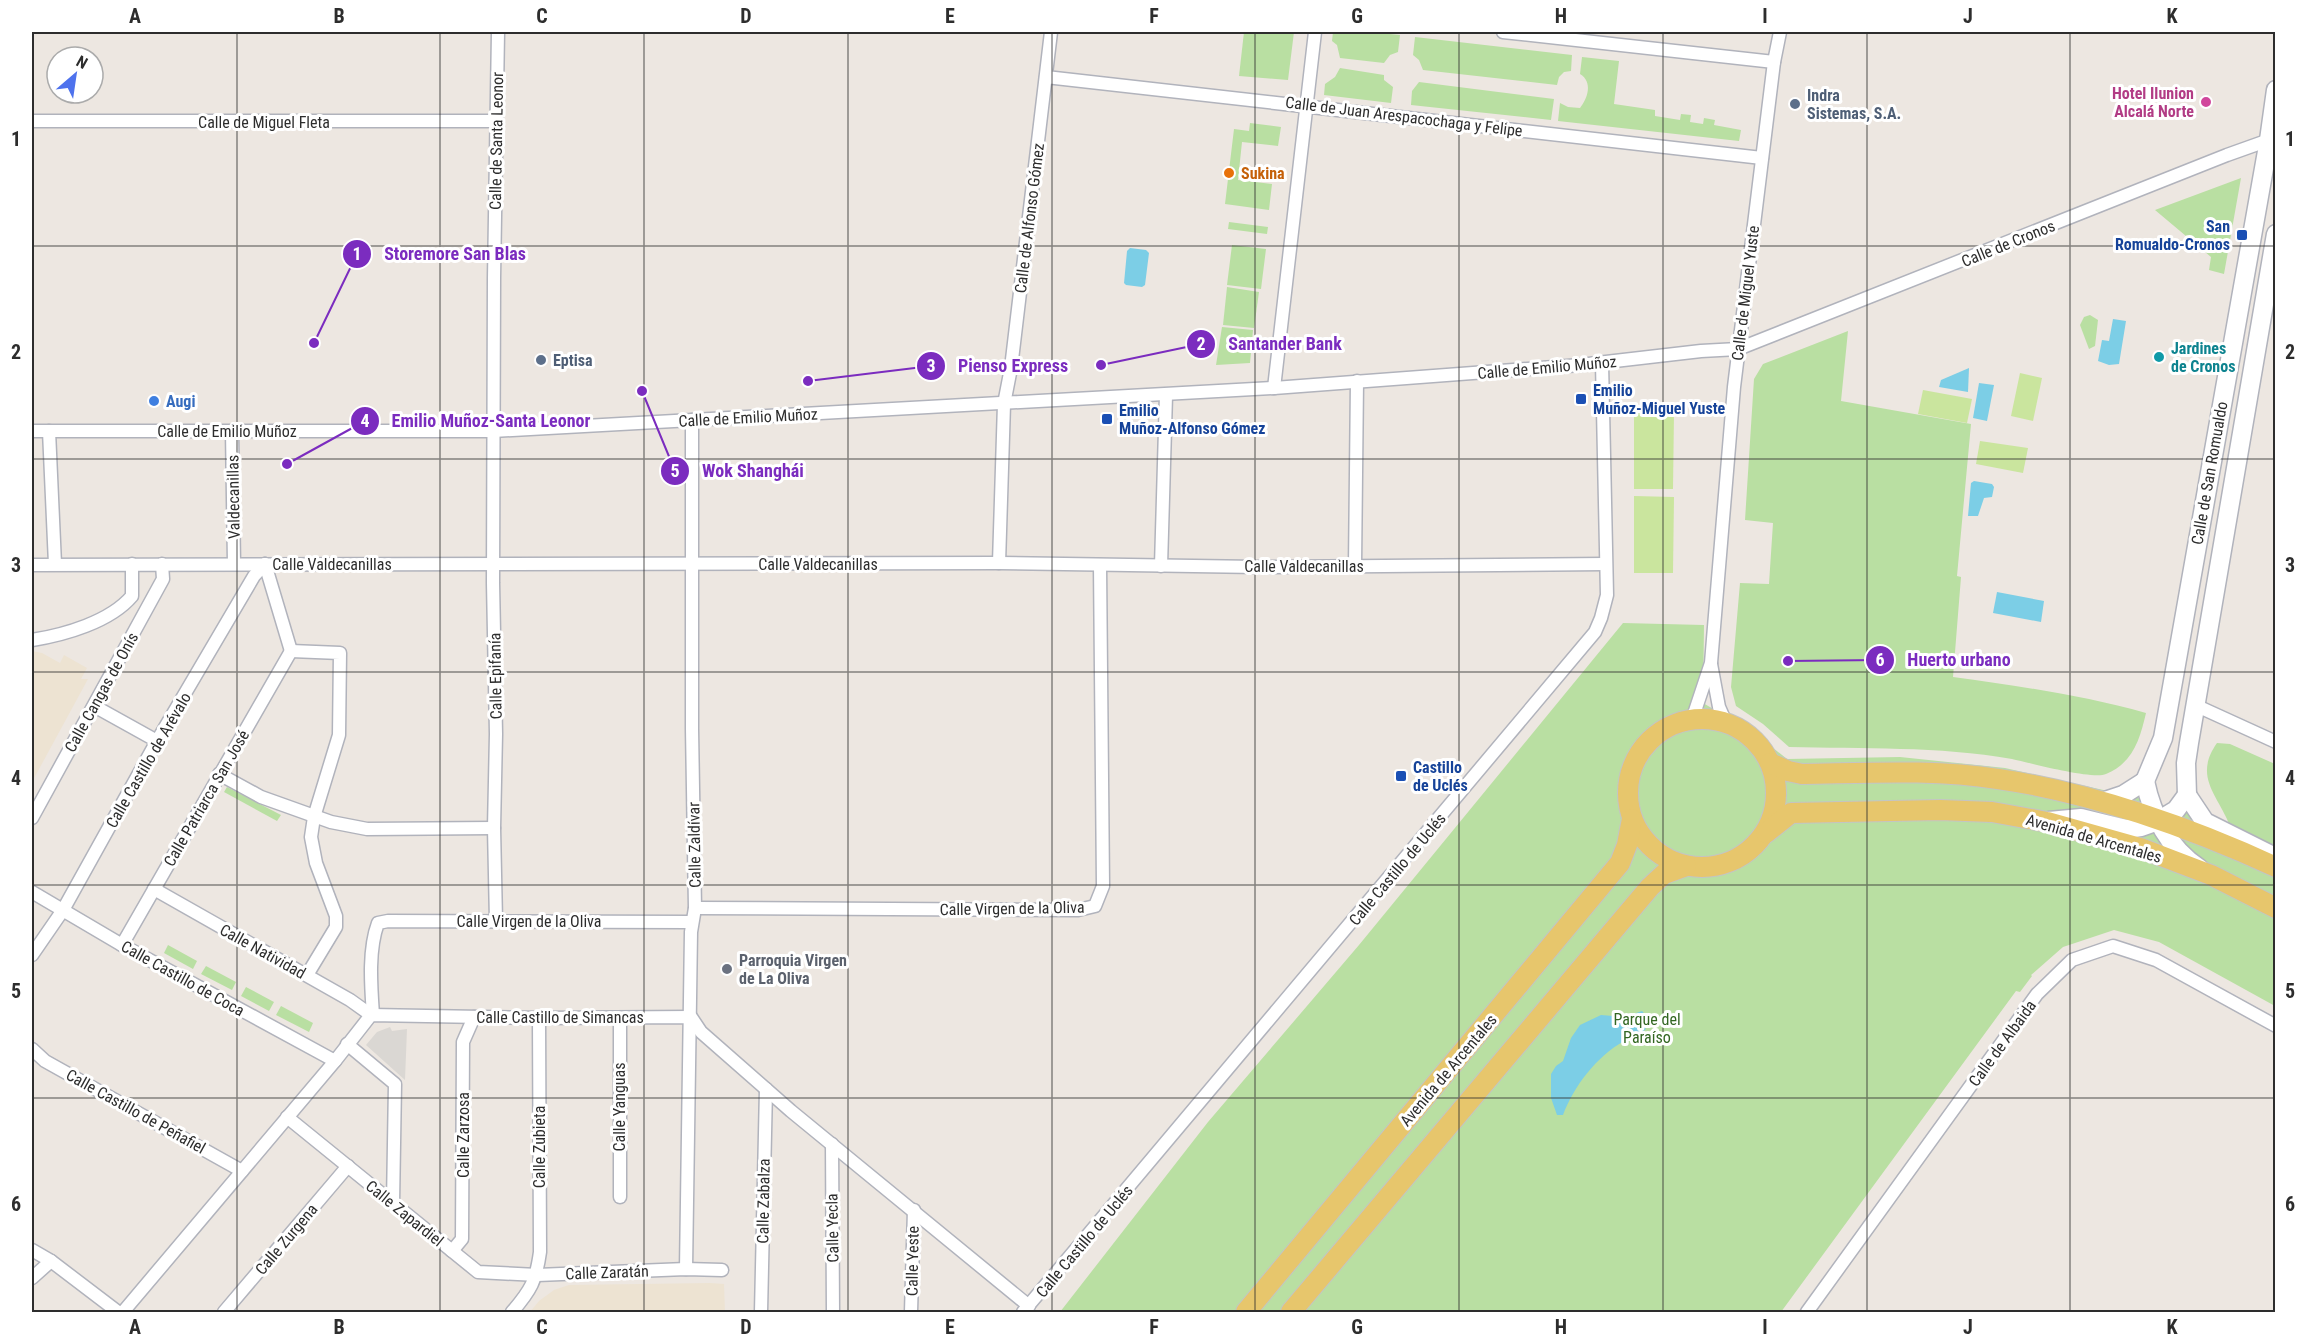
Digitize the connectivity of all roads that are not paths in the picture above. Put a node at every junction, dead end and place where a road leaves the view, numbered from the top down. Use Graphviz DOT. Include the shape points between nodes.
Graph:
graph roads {
  1 [pos="498,32"];
  2 [pos="1050,32"];
  3 [pos="1315,32"];
  4 [pos="1503,32"];
  5 [pos="1780,32"];
  6 [pos="1774,62"];
  7 [pos="1046,77"];
  8 [pos="2276,90"];
  9 [pos="1307,105"];
  10 [pos="32,121"];
  11 [pos="497,121"];
  12 [pos="2273,140"];
  13 [pos="1762,158"];
  14 [pos="2276,234"];
  15 [pos="1738,349"];
  16 [pos="1602,363"];
  17 [pos="1357,381"];
  18 [pos="1274,388"];
  19 [pos="1166,395"];
  20 [pos="1004,404"];
  21 [pos="692,420"];
  22 [pos="493,430"];
  23 [pos="32,431"];
  24 [pos="49,431"];
  25 [pos="232,431"];
  26 [pos="999,563"];
  27 [pos="55,564"];
  28 [pos="132,564"];
  29 [pos="162,564"];
  30 [pos="234,564"];
  31 [pos="265,564"];
  32 [pos="494,564"];
  33 [pos="694,564"];
  34 [pos="1605,564"];
  35 [pos="32,565"];
  36 [pos="1100,565"];
  37 [pos="1161,566"];
  38 [pos="1355,566"];
  39 [pos="32,640"];
  40 [pos="291,651"];
  41 [pos="1711,663"];
  42 [pos="94,706"];
  43 [pos="2197,706"];
  44 [pos="1692,720"];
  45 [pos="1726,723"];
  46 [pos="157,741"];
  47 [pos="2276,742"];
  48 [pos="1770,763"];
  49 [pos="219,774"];
  50 [pos="2145,781"];
  51 [pos="2187,795"];
  52 [pos="2102,802"];
  53 [pos="314,817"];
  54 [pos="32,818"];
  55 [pos="1632,819"];
  56 [pos="2158,821"];
  57 [pos="2047,822"];
  58 [pos="494,828"];
  59 [pos="1766,832"];
  60 [pos="2276,857"];
  61 [pos="1686,866"];
  62 [pos="2276,867"];
  63 [pos="2211,875"];
  64 [pos="154,889"];
  65 [pos="32,892"];
  66 [pos="695,908"];
  67 [pos="2276,908"];
  68 [pos="63,910"];
  69 [pos="496,921"];
  70 [pos="692,922"];
  71 [pos="122,945"];
  72 [pos="32,955"];
  73 [pos="307,975"];
  74 [pos="372,1015"];
  75 [pos="474,1017"];
  76 [pos="690,1017"];
  77 [pos="539,1018"];
  78 [pos="620,1018"];
  79 [pos="2276,1026"];
  80 [pos="347,1044"];
  81 [pos="32,1049"];
  82 [pos="335,1061"];
  83 [pos="765,1089"];
  84 [pos="287,1117"];
  85 [pos="832,1144"];
  86 [pos="348,1166"];
  87 [pos="242,1171"];
  88 [pos="620,1197"];
  89 [pos="393,1203"];
  90 [pos="914,1210"];
  91 [pos="32,1250"];
  92 [pos="452,1251"];
  93 [pos="51,1261"];
  94 [pos="686,1269"];
  95 [pos="722,1270"];
  96 [pos="537,1275"];
  97 [pos="32,1278"];
  98 [pos="1026,1309"];
  99 [pos="120,1312"];
  100 [pos="224,1312"];
  101 [pos="512,1312"];
  102 [pos="761,1312"];
  103 [pos="833,1312"];
  104 [pos="911,1312"];
  105 [pos="1246,1312"];
  106 [pos="1291,1312"];
  107 [pos="1807,1312"];
  1 -- 11 [label="street, Calle de Santa Leonor"];
  2 -- 7 [label="street, Calle de Alfonso Gómez"];
  3 -- 9 [label="street"];
  4 -- 6 [label="street"];
  5 -- 6 [label="street, Calle de Miguel Yuste"];
  6 -- 13 [label="street, Calle de Miguel Yuste"];
  7 -- 9 [label="street, Calle de Juan Arespacochaga y Felipe"];
  7 -- 20 [label="street, Calle de Alfonso Gómez"];
  8 -- 12 [label="main road, Calle de San Romualdo"];
  9 -- 13 [label="street, Calle de Juan Arespacochaga y Felipe"];
  9 -- 18 [label="street"];
  10 -- 11 [label="street, Calle de Miguel Fleta"];
  11 -- 22 [label="street, Calle de Santa Leonor"];
  12 -- 15 [label="street, Calle de Cronos"];
  12 -- 50 [label="main road, Calle de San Romualdo" via="2163,738"];
  13 -- 15 [label="street, Calle de Miguel Yuste"];
  14 -- 43 [label="main road, Calle de San Romualdo"];
  15 -- 16 [label="street, Calle de Emilio Muñoz"];
  15 -- 41 [label="street, Calle de Miguel Yuste"];
  16 -- 17 [label="street, Calle de Emilio Muñoz"];
  16 -- 34 [label="street, Calle Castillo de Uclés"];
  17 -- 18 [label="street, Calle de Emilio Muñoz"];
  17 -- 38 [label="street"];
  18 -- 19 [label="street, Calle de Emilio Muñoz"];
  19 -- 20 [label="street, Calle de Emilio Muñoz"];
  19 -- 37 [label="street"];
  20 -- 21 [label="street, Calle de Emilio Muñoz"];
  20 -- 26 [label="street, Calle de Alfonso Gómez"];
  21 -- 22 [label="street, Calle de Emilio Muñoz"];
  21 -- 33 [label="street, Calle Zaldívar"];
  22 -- 25 [label="street, Calle de Emilio Muñoz"];
  22 -- 32 [label="street, Calle Epifanía"];
  23 -- 24 [label="street, Calle de Emilio Muñoz"];
  24 -- 25 [label="street, Calle de Emilio Muñoz"];
  24 -- 27 [label="street"];
  25 -- 30 [label="street, Valdecanillas"];
  26 -- 33 [label="street, Calle Valdecanillas"];
  26 -- 36 [label="street, Calle Valdecanillas"];
  27 -- 28 [label="street, Calle Valdecanillas"];
  27 -- 35 [label="street, Calle Valdecanillas"];
  28 -- 29 [label="street, Calle Valdecanillas"];
  28 -- 39 [label="street" via="132,596 124,606 92,622"];
  29 -- 30 [label="street, Calle Valdecanillas"];
  29 -- 42 [label="street, Calle Cangas de Onís" via="163,579"];
  30 -- 31 [label="street, Calle Valdecanillas"];
  31 -- 32 [label="street, Calle Valdecanillas"];
  31 -- 40 [label="street"];
  31 -- 46 [label="street, Calle Castillo de Arévalo" via="254,576"];
  32 -- 33 [label="street, Calle Valdecanillas"];
  32 -- 58 [label="street, Calle Epifanía"];
  33 -- 66 [label="street, Calle Zaldívar"];
  34 -- 38 [label="street, Calle Valdecanillas"];
  34 -- 98 [label="street, Calle Castillo de Uclés" via="1607,595 1595,632"];
  36 -- 37 [label="street, Calle Valdecanillas"];
  36 -- 66 [label="street, Calle Virgen de la Oliva" via="1103,886 1095,906 1078,910"];
  37 -- 38 [label="street, Calle Valdecanillas"];
  40 -- 49 [label="street, Calle Patriarca San José"];
  40 -- 53 [label="street" via="340,653 339,735"];
  41 -- 44 [label="street, Calle de Miguel Yuste"];
  41 -- 45 [label="street, Calle de Miguel Yuste"];
  42 -- 46 [label="street"];
  42 -- 54 [label="street, Calle Cangas de Onís"];
  43 -- 47 [label="street"];
  43 -- 51 [label="main road, Calle de San Romualdo" via="2186,763"];
  44 -- 45 [label="main road"];
  44 -- 55 [label="main road" via="1661,731 1638,755 1628,786"];
  45 -- 48 [label="main road" via="1752,738"];
  46 -- 68 [label="street, Calle Castillo de Arévalo"];
  48 -- 52 [label="main road, Avenida de Arcentales" via="1802,774 1888,771 1998,778"];
  48 -- 59 [label="main road" via="1777,791"];
  49 -- 53 [label="street" via="261,797"];
  49 -- 64 [label="street, Calle Patriarca San José"];
  50 -- 52 [label="main road"];
  50 -- 56 [label="main road"];
  51 -- 56 [label="main road" via="2176,810"];
  51 -- 60 [label="main road" via="2205,822"];
  52 -- 56 [label="main road, Avenida de Arcentales"];
  53 -- 58 [label="street" via="367,829"];
  53 -- 73 [label="street" via="311,837 316,863 336,916 336,927"];
  55 -- 61 [label="main road" via="1653,849"];
  55 -- 105 [label="main road, Avenida de Arcentales" via="1620,863"];
  56 -- 57 [label="main road" via="2126,829 2081,818"];
  56 -- 62 [label="main road, Avenida de Arcentales" via="2226,844"];
  56 -- 63 [label="main road" via="2188,861"];
  57 -- 59 [label="main road, Avenida de Arcentales" via="1992,812 1940,810 1791,813"];
  57 -- 63 [label="main road, Avenida de Arcentales" via="2143,849"];
  58 -- 69 [label="street, Calle Epifanía"];
  59 -- 61 [label="main road" via="1744,855 1725,864"];
  61 -- 106 [label="main road" via="1664,874 1650,887"];
  63 -- 67 [label="main road, Avenida de Arcentales"];
  64 -- 71 [label="street, Calle Patriarca San José"];
  64 -- 73 [label="street, Calle Natividad"];
  65 -- 68 [label="street, Calle Castillo de Coca"];
  66 -- 70 [label="street, Calle Zaldívar"];
  68 -- 71 [label="street, Calle Castillo de Coca"];
  68 -- 72 [label="street, Calle Castillo de Arévalo"];
  69 -- 70 [label="street, Calle Virgen de la Oliva"];
  69 -- 74 [label="street, Calle Virgen de la Oliva" via="378,923 374,935"];
  70 -- 76 [label="street, Calle Zaldívar"];
  71 -- 82 [label="street, Calle Castillo de Coca"];
  73 -- 74 [label="street, Calle Natividad"];
  74 -- 75 [label="street, Calle Castillo de Simancas"];
  74 -- 80 [label="street"];
  75 -- 77 [label="street, Calle Castillo de Simancas"];
  75 -- 92 [label="street, Calle Zarzosa" via="463,1042 462,1239"];
  76 -- 78 [label="street, Calle Castillo de Simancas"];
  76 -- 83 [label="street" via="701,1032"];
  76 -- 94 [label="street, Calle Zaldívar"];
  77 -- 78 [label="street, Calle Castillo de Simancas"];
  77 -- 96 [label="street, Calle Zubieta"];
  78 -- 88 [label="street, Calle Yanguas"];
  79 -- 107 [label="street, Calle de Albaida" via="2156,960 2114,946 2072,960 2037,994"];
  80 -- 82 [label="street"];
  80 -- 89 [label="street" via="395,1084"];
  81 -- 87 [label="street, Calle Castillo de Peñafiel"];
  82 -- 84 [label="street"];
  83 -- 85 [label="street"];
  83 -- 102 [label="street, Calle Zabalza"];
  84 -- 86 [label="street, Calle Zapardiel"];
  84 -- 87 [label="street"];
  85 -- 90 [label="street"];
  85 -- 103 [label="street, Calle Yecla"];
  86 -- 89 [label="street, Calle Zapardiel"];
  86 -- 100 [label="street, Calle Zurgena"];
  87 -- 99 [label="street"];
  89 -- 92 [label="street, Calle Zapardiel"];
  90 -- 98 [label="street"];
  90 -- 104 [label="street, Calle Yeste"];
  91 -- 93 [label="street"];
  92 -- 96 [label="street, Calle Zapardiel" via="478,1272"];
  93 -- 97 [label="street"];
  93 -- 99 [label="street"];
  94 -- 95 [label="street, Calle Zaratán"];
  94 -- 96 [label="street, Calle Zaratán"];
  96 -- 101 [label="street"];
}
